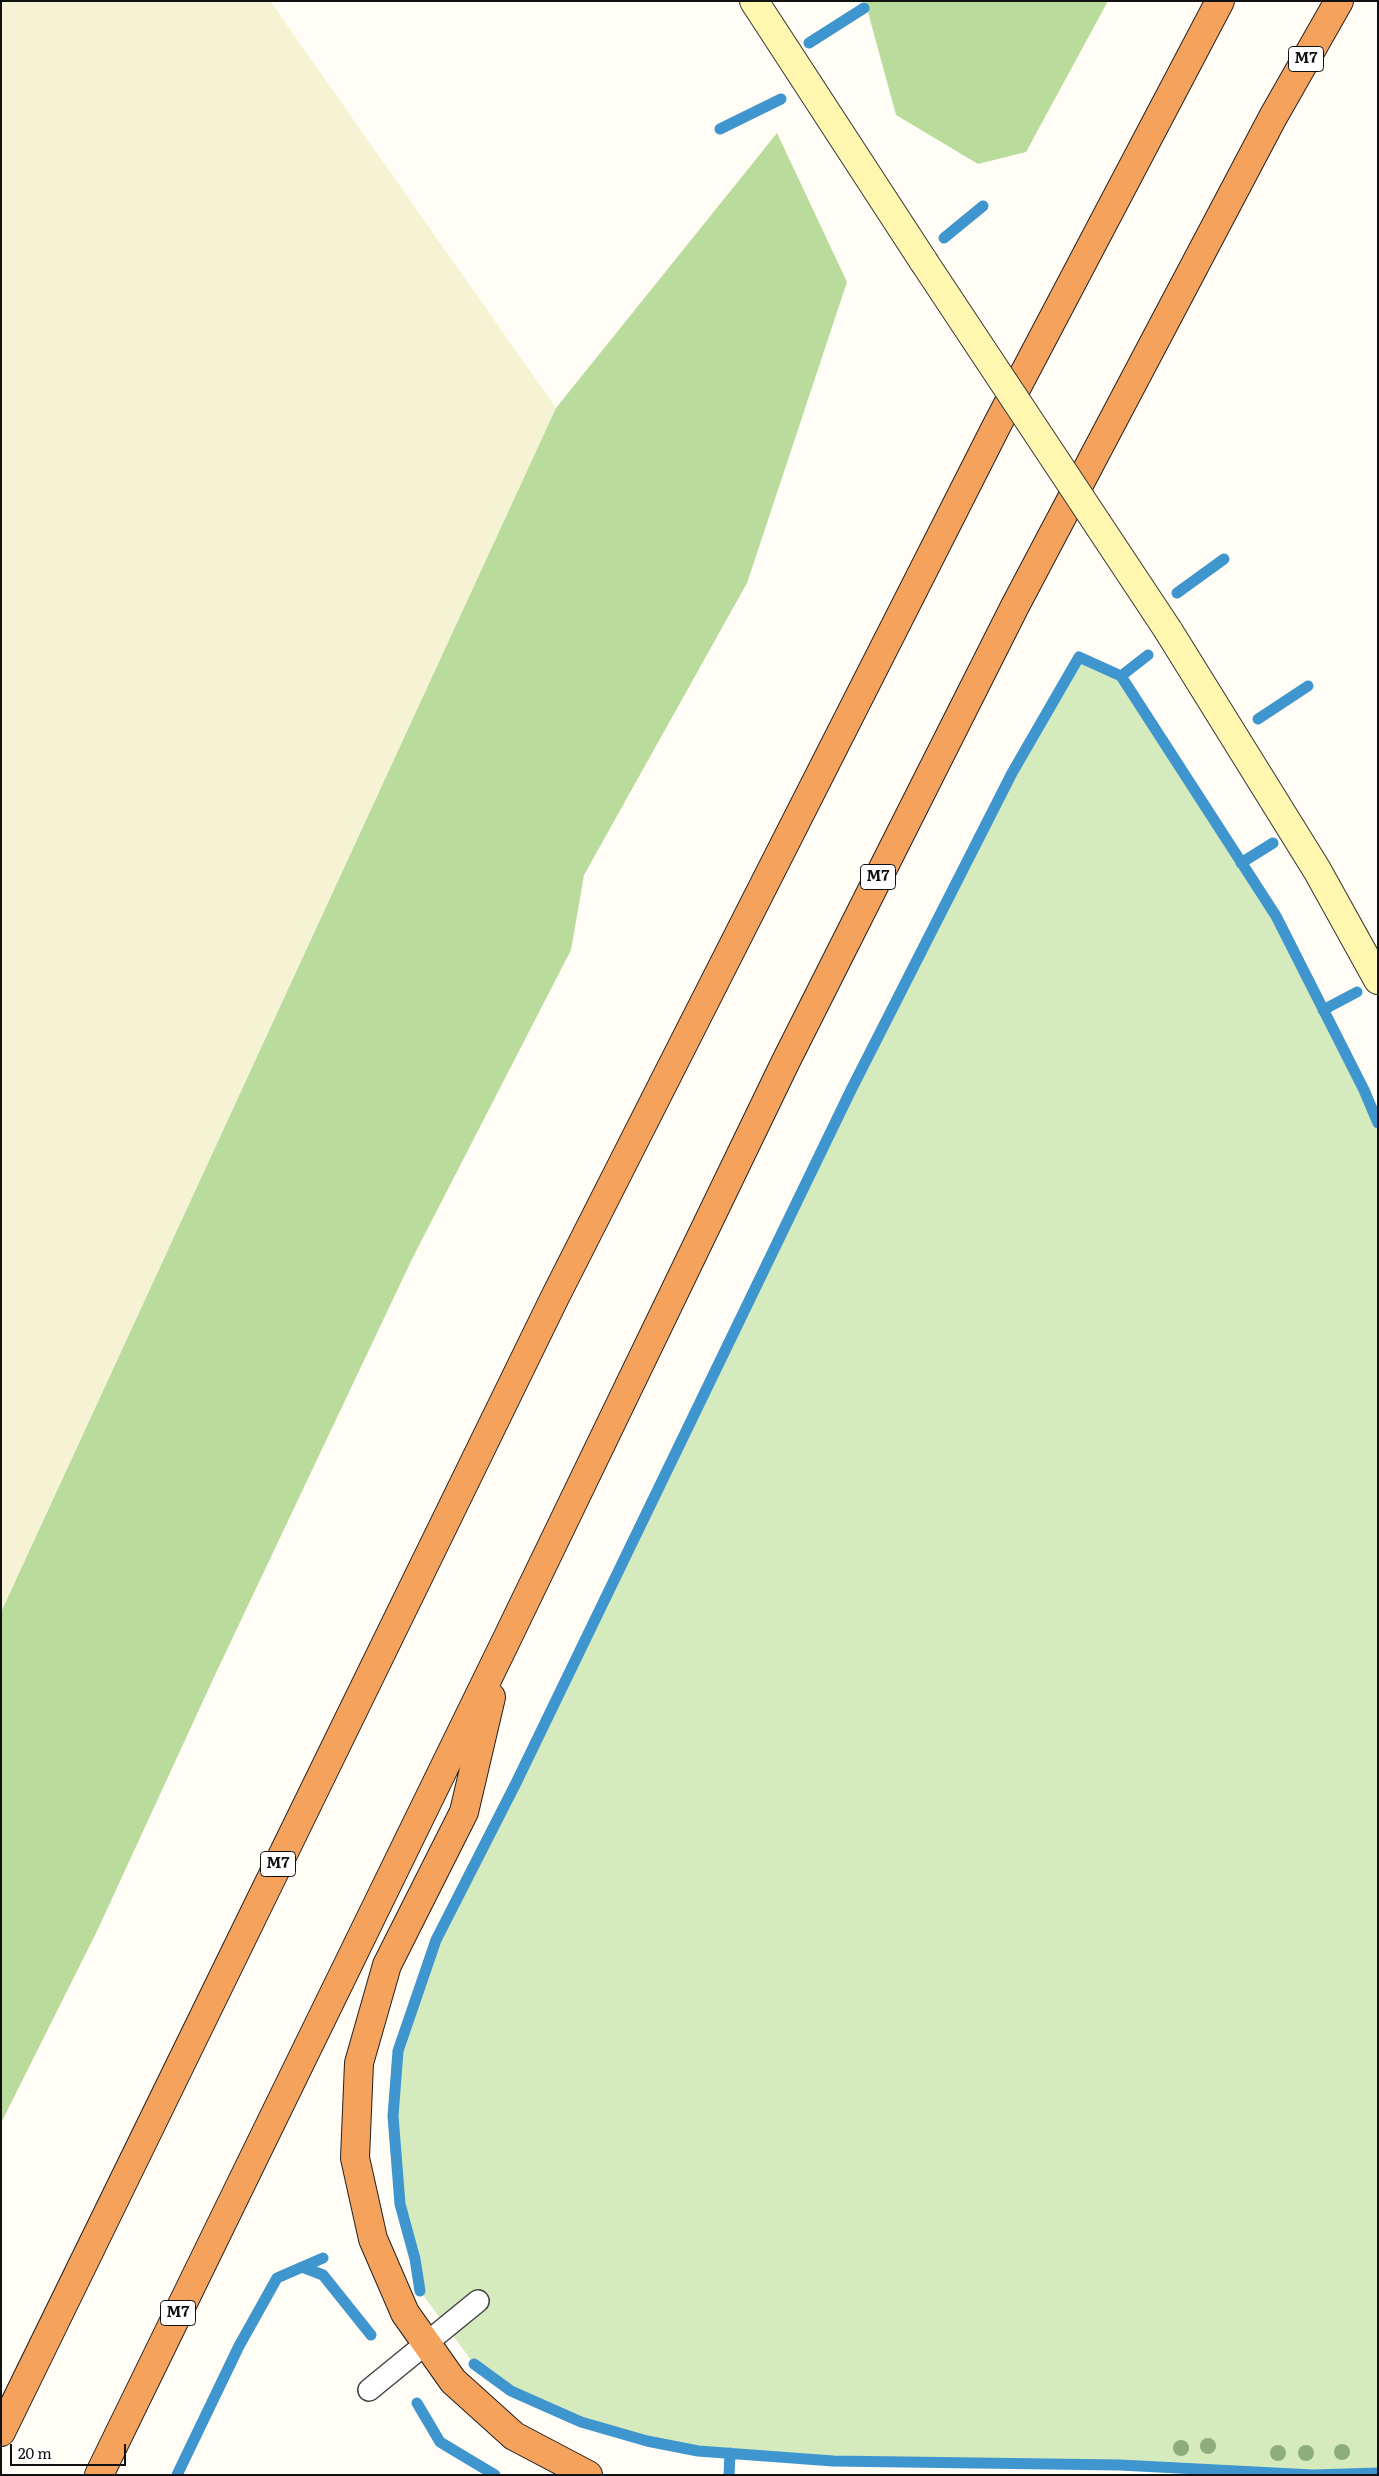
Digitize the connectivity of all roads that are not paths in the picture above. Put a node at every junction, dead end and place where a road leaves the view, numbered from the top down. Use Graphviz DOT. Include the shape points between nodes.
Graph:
graph roads {
  1 [pos="754,1"];
  2 [pos="1220,1"];
  3 [pos="1339,1"];
  4 [pos="1378,980"];
  5 [pos="503,1647"];
  6 [pos="478,2301"];
  7 [pos="426,2343"];
  8 [pos="369,2390"];
  9 [pos="1,2432"];
  10 [pos="99,2475"];
  11 [pos="588,2475"];
  1 -- 4 [label="main road, bridge" via="1168,630 1317,870"];
  2 -- 9 [label="highway, M7" via="997,425 555,1297"];
  3 -- 5 [label="highway, M7" via="1273,117 1015,606 786,1061"];
  5 -- 7 [label="highway" via="464,1812 387,1965 359,2063 355,2158 373,2239 405,2313"];
  5 -- 10 [label="highway, M7"];
  6 -- 7 [label="lane"];
  7 -- 8 [label="lane"];
  7 -- 11 [label="highway" via="453,2381 514,2436"];
}
